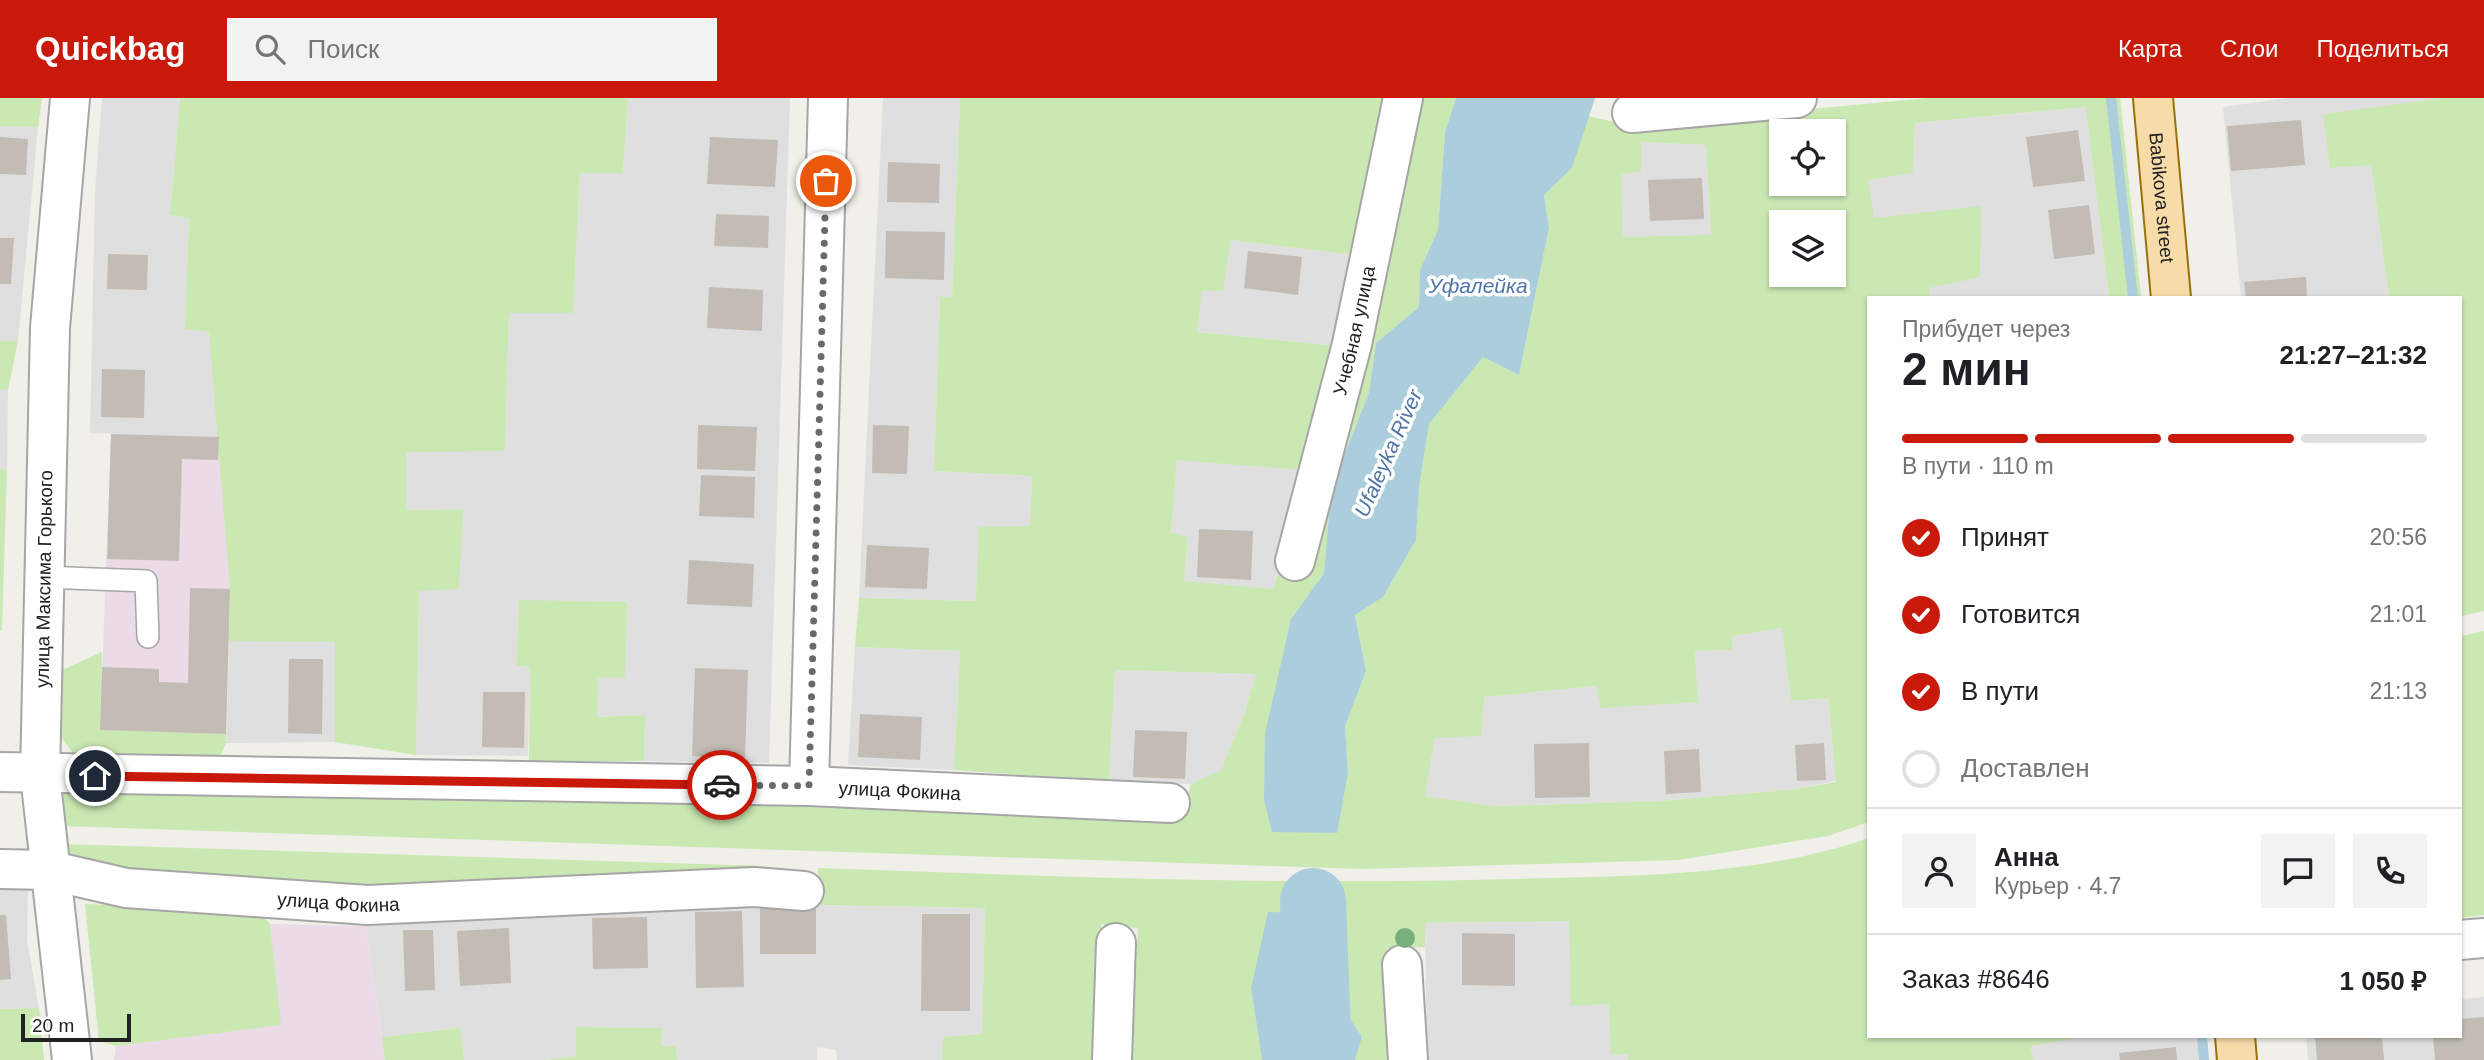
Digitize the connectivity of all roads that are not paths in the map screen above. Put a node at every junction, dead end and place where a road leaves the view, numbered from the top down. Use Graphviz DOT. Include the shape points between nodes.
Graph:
graph roads {
  1 [pos="70,98"];
  2 [pos="828,98"];
  3 [pos="1403,98"];
  4 [pos="1797,98"];
  5 [pos="2153,98"];
  6 [pos="1632,113"];
  7 [pos="2171,296"];
  8 [pos="1295,561"];
  9 [pos="44,577"];
  10 [pos="148,637"];
  11 [pos="0,772"];
  12 [pos="40,775"];
  13 [pos="809,786"];
  14 [pos="1170,803"];
  15 [pos="0,869"];
  16 [pos="48,870"];
  17 [pos="804,891"];
  18 [pos="2484,938"];
  19 [pos="2462,940"];
  20 [pos="1116,943"];
  21 [pos="1402,965"];
  22 [pos="2235,1038"];
  23 [pos="72,1060"];
  24 [pos="1112,1060"];
  25 [pos="1408,1060"];
  26 [pos="2237,1060"];
  1 -- 9 [label="street, улица Максима Горького" via="50,328"];
  2 -- 13 [label="street"];
  3 -- 8 [label="street, Учебная улица" via="1352,344"];
  4 -- 6 [label="street"];
  5 -- 7 [label="main road, Babikova street"];
  9 -- 10 [label="lane" via="146,581"];
  9 -- 12 [label="street, улица Максима Горького"];
  11 -- 12 [label="street, улица Фокина"];
  12 -- 13 [label="street, улица Фокина"];
  12 -- 16 [label="street, улица Максима Горького"];
  13 -- 14 [label="street, улица Фокина"];
  15 -- 16 [label="street, улица Фокина"];
  16 -- 17 [label="street, улица Фокина" via="126,888 368,905 754,887"];
  16 -- 23 [label="street, улица Максима Горького"];
  18 -- 19 [label="street"];
  20 -- 24 [label="street"];
  21 -- 25 [label="street"];
  22 -- 26 [label="main road"];
}
